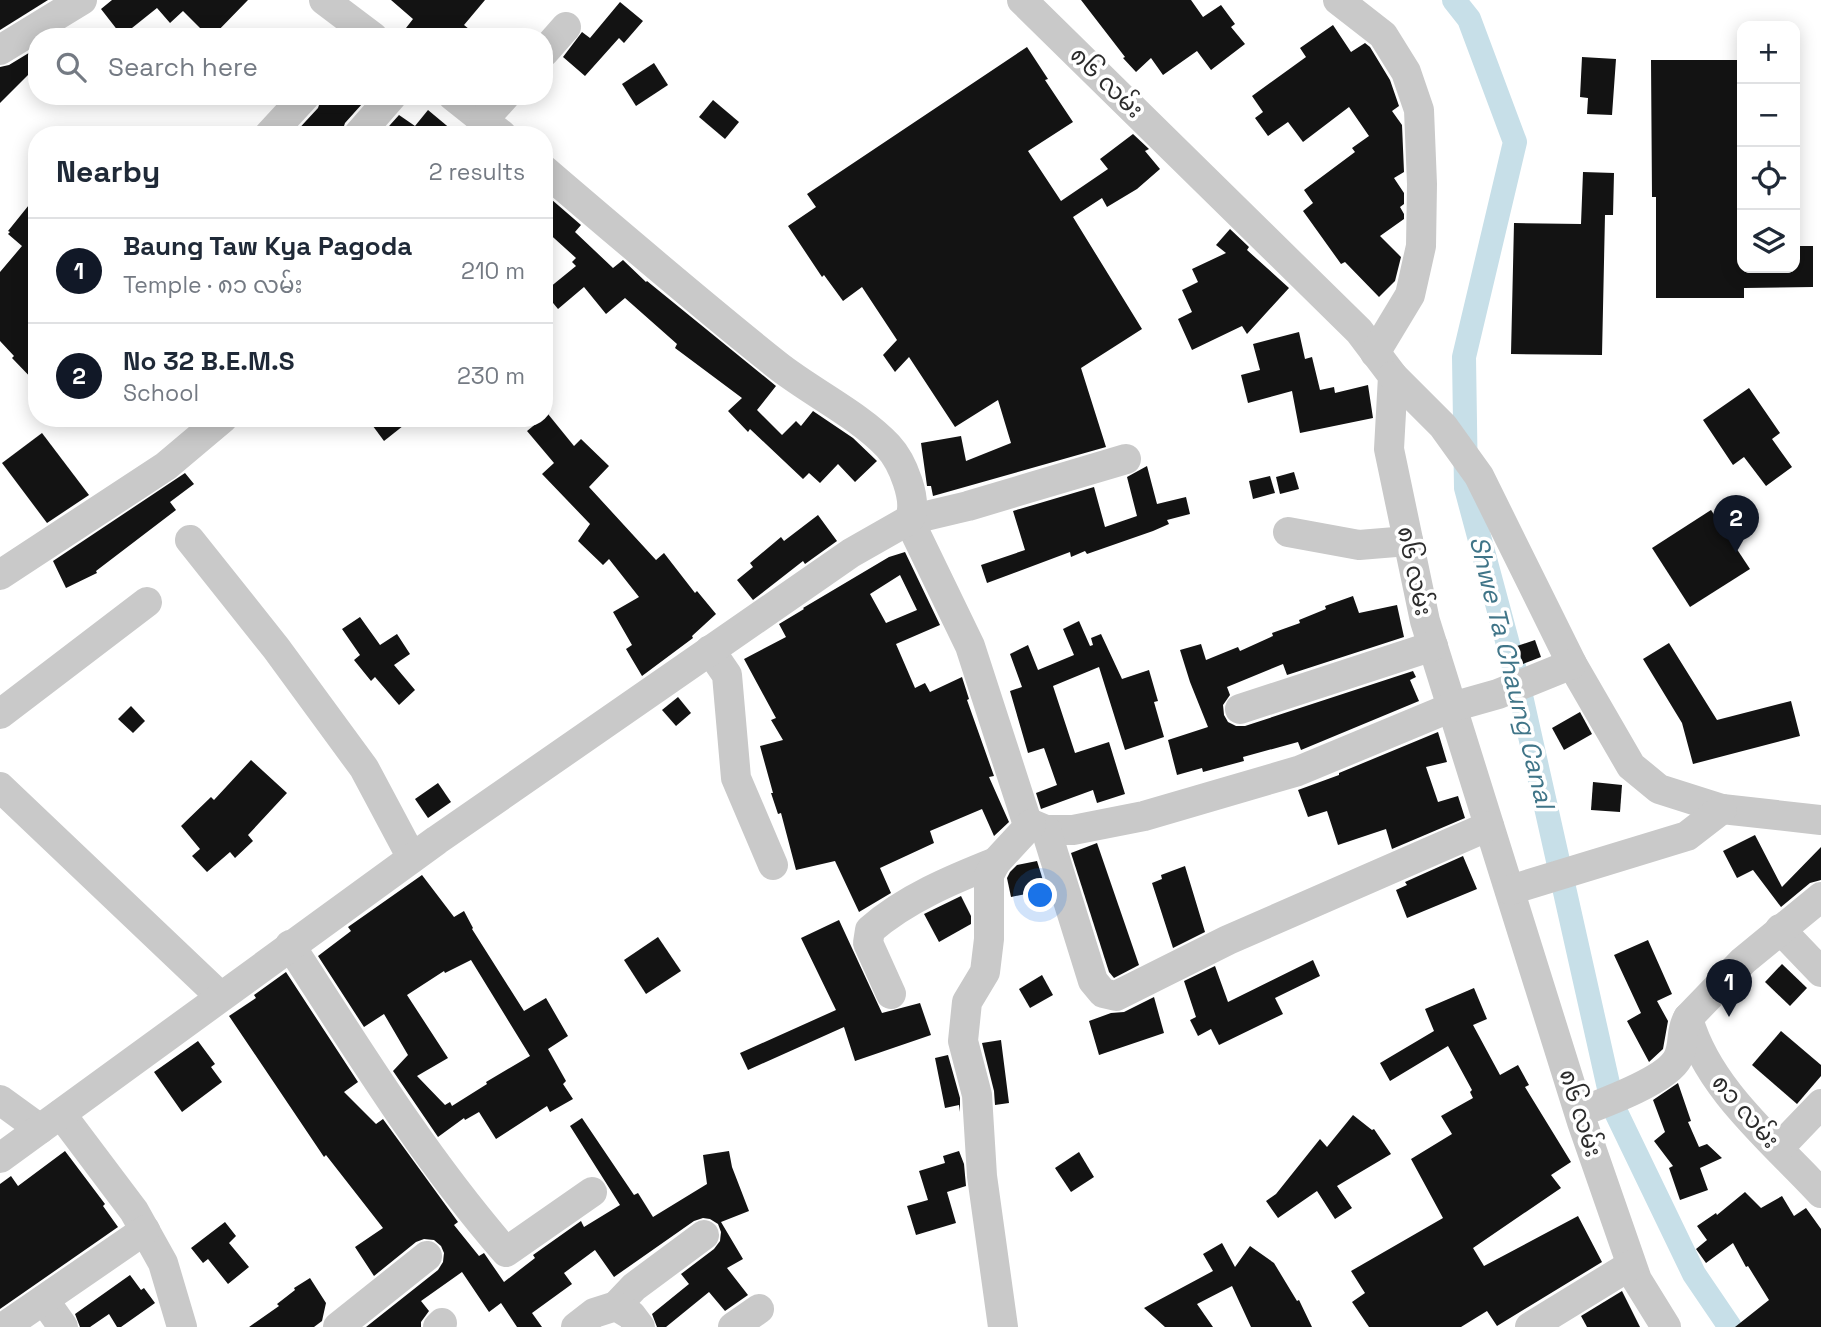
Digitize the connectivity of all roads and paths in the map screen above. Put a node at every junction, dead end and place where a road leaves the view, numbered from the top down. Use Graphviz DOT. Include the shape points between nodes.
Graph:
graph roads {
  1 [pos="82,0"];
  2 [pos="324,0"];
  3 [pos="1022,0"];
  4 [pos="1338,0"];
  5 [pos="566,27"];
  6 [pos="36,28"];
  7 [pos="358,28"];
  8 [pos="28,33"];
  9 [pos="553,42"];
  10 [pos="0,50"];
  11 [pos="297,105"];
  12 [pos="384,105"];
  13 [pos="465,105"];
  14 [pos="502,105"];
  15 [pos="277,126"];
  16 [pos="366,126"];
  17 [pos="492,126"];
  18 [pos="493,126"];
  19 [pos="553,178"];
  20 [pos="1375,353"];
  21 [pos="1393,376"];
  22 [pos="213,427"];
  23 [pos="1126,459"];
  24 [pos="909,520"];
  25 [pos="1288,532"];
  26 [pos="190,540"];
  27 [pos="1408,541"];
  28 [pos="0,575"];
  29 [pos="147,602"];
  30 [pos="1433,646"];
  31 [pos="710,650"];
  32 [pos="1572,664"];
  33 [pos="1452,707"];
  34 [pos="1240,709"];
  35 [pos="0,714"];
  36 [pos="0,787"];
  37 [pos="1722,809"];
  38 [pos="1821,820"];
  39 [pos="1489,826"];
  40 [pos="1038,827"];
  41 [pos="412,858"];
  42 [pos="996,862"];
  43 [pos="773,865"];
  44 [pos="1521,887"];
  45 [pos="1821,897"];
  46 [pos="1780,929"];
  47 [pos="290,945"];
  48 [pos="1821,972"];
  49 [pos="891,994"];
  50 [pos="220,996"];
  51 [pos="1688,1018"];
  52 [pos="0,1100"];
  53 [pos="1821,1104"];
  54 [pos="1599,1105"];
  55 [pos="50,1121"];
  56 [pos="1779,1148"];
  57 [pos="0,1158"];
  58 [pos="592,1192"];
  59 [pos="1821,1193"];
  60 [pos="145,1230"];
  61 [pos="704,1235"];
  62 [pos="427,1256"];
  63 [pos="1632,1265"];
  64 [pos="44,1300"];
  65 [pos="616,1306"];
  66 [pos="759,1309"];
  67 [pos="4,1327"];
  68 [pos="63,1327"];
  69 [pos="182,1327"];
  70 [pos="338,1327"];
  71 [pos="576,1327"];
  72 [pos="639,1327"];
  73 [pos="733,1327"];
  74 [pos="1003,1327"];
  75 [pos="1530,1327"];
  76 [pos="1667,1327"];
  1 -- 6 [label="street"];
  2 -- 7 [label="street"];
  3 -- 20 [label="street, ၈၆ လမ်း" via="1340,313"];
  4 -- 20 [label="street" via="1383,35 1406,72 1419,110 1421,246 1410,295"];
  5 -- 9 [label="street"];
  8 -- 10 [label="street"];
  11 -- 15 [label="street"];
  12 -- 16 [label="street"];
  13 -- 17 [label="street"];
  14 -- 18 [label="street"];
  19 -- 24 [label="street" via="780,368 889,447 910,487"];
  20 -- 21 [label="street, ၈၆ လမ်း"];
  21 -- 27 [label="street, ၈၆ လမ်း" via="1389,449"];
  21 -- 32 [label="street" via="1443,426 1479,476"];
  22 -- 28 [label="street" via="166,467"];
  23 -- 24 [label="street"];
  24 -- 31 [label="street" via="851,553"];
  24 -- 40 [label="street" via="970,646 1027,822"];
  25 -- 27 [label="street" via="1359,545"];
  26 -- 41 [label="street" via="364,768"];
  27 -- 30 [label="street, ၈၆ လမ်း"];
  29 -- 35 [label="street"];
  30 -- 33 [label="street, ၈၆ လမ်း"];
  30 -- 34 [label="street"];
  31 -- 41 [label="street"];
  31 -- 43 [label="street" via="727,675 736,778"];
  32 -- 33 [label="street"];
  32 -- 37 [label="street" via="1631,766 1660,789"];
  33 -- 39 [label="street, ၈၆ လမ်း"];
  33 -- 40 [label="street" via="1298,771 1144,816 1073,830"];
  36 -- 50 [label="street"];
  37 -- 38 [label="street"];
  37 -- 44 [label="street" via="1687,836"];
  39 -- 40 [label="street" via="1228,940 1116,996 1103,993 1093,981"];
  39 -- 44 [label="street, ၈၆ လမ်း"];
  40 -- 42 [label="street"];
  41 -- 47 [label="street"];
  42 -- 49 [label="street" via="954,878 870,930 868,943"];
  42 -- 74 [label="street" via="989,875 985,972 967,1002 963,1041 976,1095"];
  44 -- 54 [label="street, ၈၆ လမ်း"];
  45 -- 46 [label="street"];
  46 -- 48 [label="street"];
  46 -- 51 [label="street"];
  47 -- 50 [label="street"];
  47 -- 58 [label="street" via="468,1209 506,1252"];
  50 -- 55 [label="street"];
  51 -- 54 [label="street" via="1683,1026 1684,1048 1671,1069"];
  51 -- 56 [label="street, ၈၁ လမ်း" via="1719,1085"];
  52 -- 55 [label="street"];
  53 -- 56 [label="street"];
  54 -- 63 [label="street, ၈၆ လမ်း"];
  55 -- 57 [label="street"];
  55 -- 60 [label="street" via="134,1211"];
  56 -- 59 [label="street, ၈၁ လမ်း"];
  60 -- 64 [label="street"];
  60 -- 69 [label="street" via="163,1263"];
  61 -- 65 [label="street"];
  62 -- 70 [label="street"];
  63 -- 75 [label="street"];
  63 -- 76 [label="street, ၈၆ လမ်း"];
  64 -- 67 [label="street"];
  64 -- 68 [label="street"];
  65 -- 71 [label="street" via="594,1313"];
  65 -- 72 [label="street"];
  66 -- 73 [label="street"];
}
